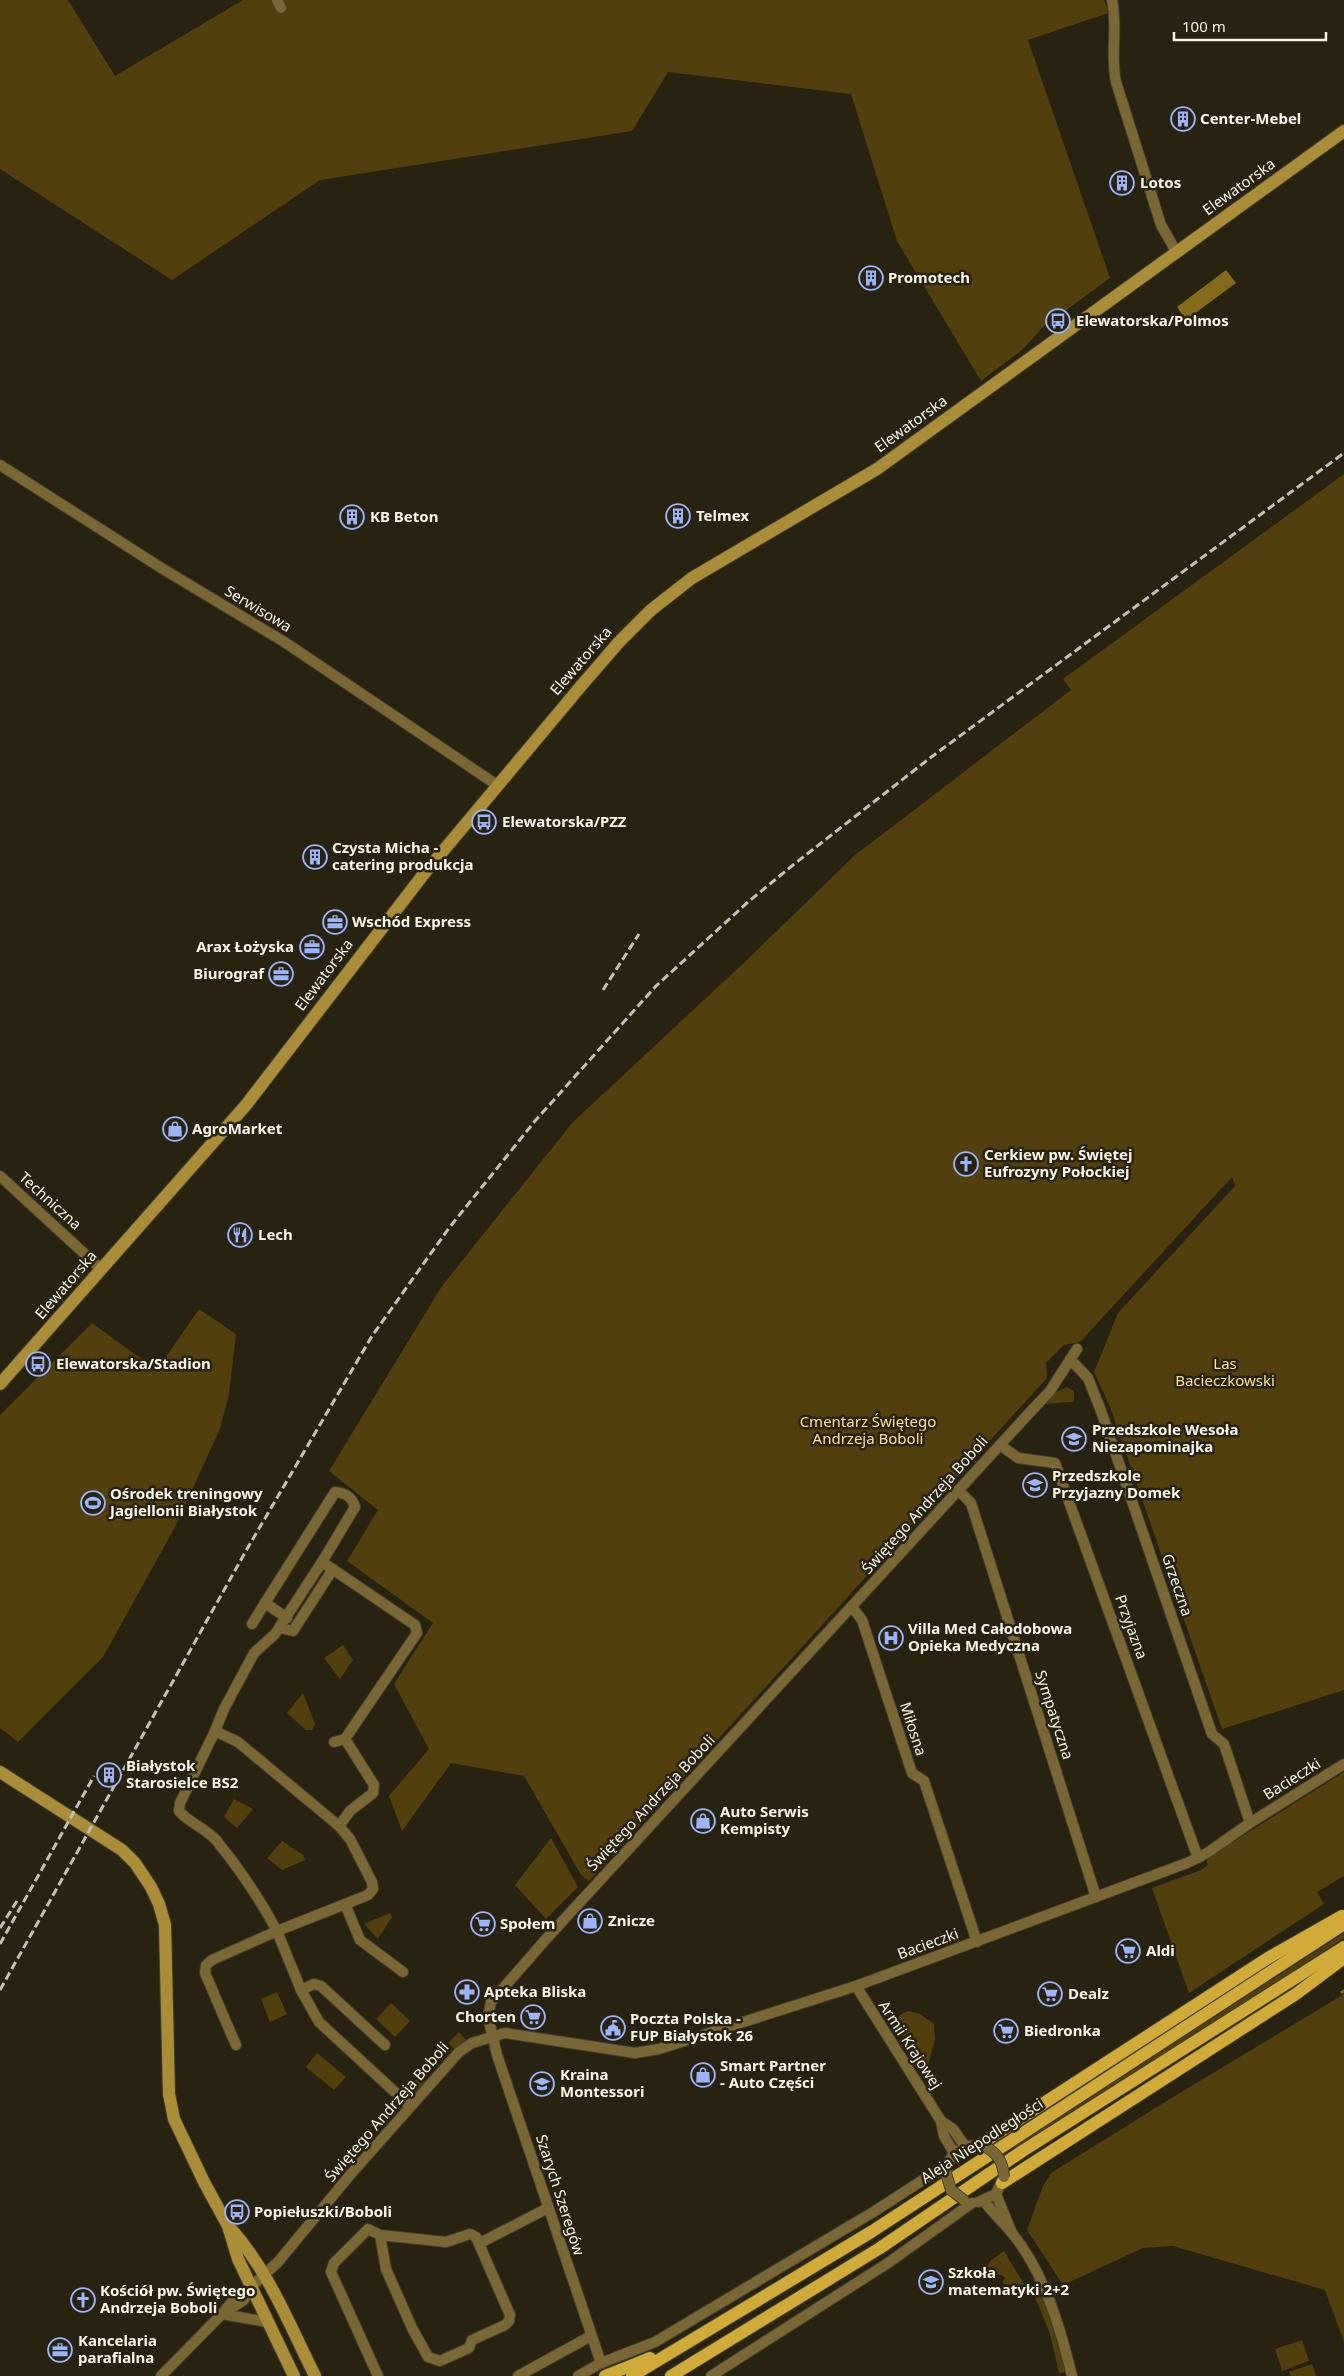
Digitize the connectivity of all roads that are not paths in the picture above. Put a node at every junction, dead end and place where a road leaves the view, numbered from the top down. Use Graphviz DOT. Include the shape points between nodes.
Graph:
graph roads {
  1 [pos="1112,0"];
  2 [pos="1344,131"];
  3 [pos="1177,253"];
  4 [pos="0,465"];
  5 [pos="497,785"];
  6 [pos="0,1176"];
  7 [pos="101,1269"];
  8 [pos="1078,1349"];
  9 [pos="1070,1359"];
  10 [pos="0,1384"];
  11 [pos="1000,1445"];
  12 [pos="958,1490"];
  13 [pos="322,1562"];
  14 [pos="332,1569"];
  15 [pos="265,1603"];
  16 [pos="852,1607"];
  17 [pos="287,1618"];
  18 [pos="252,1624"];
  19 [pos="280,1628"];
  20 [pos="214,1731"];
  21 [pos="345,1738"];
  22 [pos="334,1742"];
  23 [pos="1344,1764"];
  24 [pos="0,1772"];
  25 [pos="1250,1823"];
  26 [pos="339,1826"];
  27 [pos="1198,1858"];
  28 [pos="1096,1897"];
  29 [pos="345,1904"];
  30 [pos="1344,1915"];
  31 [pos="1344,1924"];
  32 [pos="277,1931"];
  33 [pos="977,1942"];
  34 [pos="1344,1946"];
  35 [pos="1344,1958"];
  36 [pos="403,1972"];
  37 [pos="856,1986"];
  38 [pos="301,1990"];
  39 [pos="492,2036"];
  40 [pos="236,2045"];
  41 [pos="385,2045"];
  42 [pos="410,2106"];
  43 [pos="941,2121"];
  44 [pos="981,2145"];
  45 [pos="965,2146"];
  46 [pos="954,2153"];
  47 [pos="946,2171"];
  48 [pos="1003,2180"];
  49 [pos="996,2194"];
  50 [pos="984,2201"];
  51 [pos="969,2202"];
  52 [pos="548,2208"];
  53 [pos="228,2226"];
  54 [pos="1011,2232"];
  55 [pos="380,2235"];
  56 [pos="480,2243"];
  57 [pos="265,2275"];
  58 [pos="251,2287"];
  59 [pos="222,2314"];
  60 [pos="267,2322"];
  61 [pos="591,2336"];
  62 [pos="692,2342"];
  63 [pos="704,2357"];
  64 [pos="601,2363"];
  65 [pos="161,2376"];
  66 [pos="294,2376"];
  67 [pos="315,2376"];
  68 [pos="378,2376"];
  69 [pos="518,2376"];
  70 [pos="578,2376"];
  71 [pos="605,2376"];
  72 [pos="632,2376"];
  73 [pos="672,2376"];
  74 [pos="681,2376"];
  75 [pos="711,2376"];
  76 [pos="1072,2376"];
  1 -- 3 [label="street" via="1116,82 1161,225"];
  2 -- 3 [label="street, Elewatorska"];
  3 -- 5 [label="street, Elewatorska" via="877,469 685,583 651,610 619,642"];
  4 -- 5 [label="street, Serwisowa" via="286,643"];
  5 -- 7 [label="street, Elewatorska" via="383,924 246,1105"];
  6 -- 7 [label="street, Techniczna"];
  7 -- 10 [label="street, Elewatorska"];
  8 -- 9 [label="street, Świętego Andrzeja Boboli"];
  9 -- 11 [label="street, Świętego Andrzeja Boboli" via="1050,1391"];
  9 -- 25 [label="street, Grzeczna" via="1088,1378 1102,1411 1212,1734 1224,1744"];
  11 -- 12 [label="street, Świętego Andrzeja Boboli"];
  11 -- 27 [label="street, Przyjazna" via="1018,1458 1055,1463"];
  12 -- 16 [label="street, Świętego Andrzeja Boboli"];
  12 -- 28 [label="street, Sympatyczna" via="971,1503"];
  13 -- 14 [label="street"];
  13 -- 15 [label="street" via="355,1507 352,1499 343,1492 335,1492"];
  13 -- 17 [label="street"];
  14 -- 19 [label="street" via="293,1631"];
  14 -- 21 [label="street" via="415,1625 417,1633"];
  15 -- 17 [label="street"];
  15 -- 18 [label="street"];
  16 -- 33 [label="street, Miłosna" via="862,1620 912,1773 924,1781"];
  16 -- 39 [label="street, Świętego Andrzeja Boboli" via="496,1994 488,2010"];
  17 -- 19 [label="street"];
  19 -- 20 [label="street" via="254,1652"];
  20 -- 26 [label="street" via="238,1742"];
  20 -- 32 [label="street" via="179,1811 215,1840"];
  21 -- 22 [label="street"];
  21 -- 26 [label="street" via="374,1785 373,1793 350,1811"];
  23 -- 25 [label="street, Bacieczki"];
  24 -- 53 [label="street" via="116,1845 135,1863 151,1887 165,1925 169,2094 174,2119"];
  25 -- 27 [label="street, Bacieczki"];
  26 -- 29 [label="street" via="350,1839 373,1889 368,1895"];
  27 -- 28 [label="street, Bacieczki"];
  28 -- 33 [label="street, Bacieczki"];
  29 -- 32 [label="street"];
  29 -- 36 [label="street" via="360,1940"];
  30 -- 44 [label="main road" via="1268,1958"];
  31 -- 62 [label="main road, Aleja Niepodległości" via="871,2232"];
  32 -- 38 [label="street"];
  32 -- 40 [label="street" via="206,1965 205,1973"];
  33 -- 37 [label="street, Bacieczki"];
  34 -- 63 [label="main road, Aleja Niepodległości" via="1024,2150 880,2248"];
  35 -- 48 [label="main road" via="1296,1994"];
  37 -- 39 [label="street, Bacieczki" via="646,2052 519,2034"];
  37 -- 43 [label="street, Armii Krajowej"];
  38 -- 41 [label="street" via="314,1984 321,1986"];
  38 -- 42 [label="street" via="319,2022"];
  39 -- 42 [label="street, Świętego Andrzeja Boboli" via="458,2052"];
  39 -- 52 [label="street, Szarych Szeregów"];
  42 -- 57 [label="street, Świętego Andrzeja Boboli"];
  43 -- 45 [label="street, Armii Krajowej" via="953,2129"];
  43 -- 46 [label="street, Armii Krajowej" via="944,2136"];
  44 -- 45 [label="street"];
  44 -- 48 [label="street, bridge" via="999,2158"];
  45 -- 46 [label="street"];
  46 -- 47 [label="street"];
  47 -- 51 [label="street, bridge" via="951,2190"];
  47 -- 64 [label="street" via="929,2176 655,2342"];
  48 -- 49 [label="street"];
  49 -- 50 [label="street"];
  49 -- 54 [label="street"];
  50 -- 51 [label="street"];
  50 -- 54 [label="street"];
  51 -- 75 [label="street" via="888,2264"];
  52 -- 56 [label="street"];
  52 -- 61 [label="street, Szarych Szeregów"];
  53 -- 57 [label="street" via="251,2251"];
  53 -- 58 [label="street"];
  54 -- 76 [label="street" via="1038,2277 1063,2336"];
  55 -- 56 [label="street" via="446,2242 470,2234"];
  55 -- 56 [label="street" via="386,2269 412,2328 428,2356 440,2362 469,2348 472,2340 509,2321 510,2315"];
  55 -- 68 [label="street" via="368,2229 334,2263 332,2272"];
  57 -- 58 [label="street, Świętego Andrzeja Boboli"];
  57 -- 67 [label="street"];
  58 -- 59 [label="street" via="244,2300"];
  58 -- 60 [label="street"];
  59 -- 60 [label="street"];
  59 -- 65 [label="street"];
  60 -- 66 [label="street"];
  61 -- 64 [label="street, Szarych Szeregów"];
  61 -- 69 [label="street"];
  62 -- 71 [label="main road"];
  62 -- 72 [label="main road, Aleja Niepodległości"];
  63 -- 73 [label="main road, Aleja Niepodległości"];
  63 -- 74 [label="main road"];
  64 -- 70 [label="street"];
}
